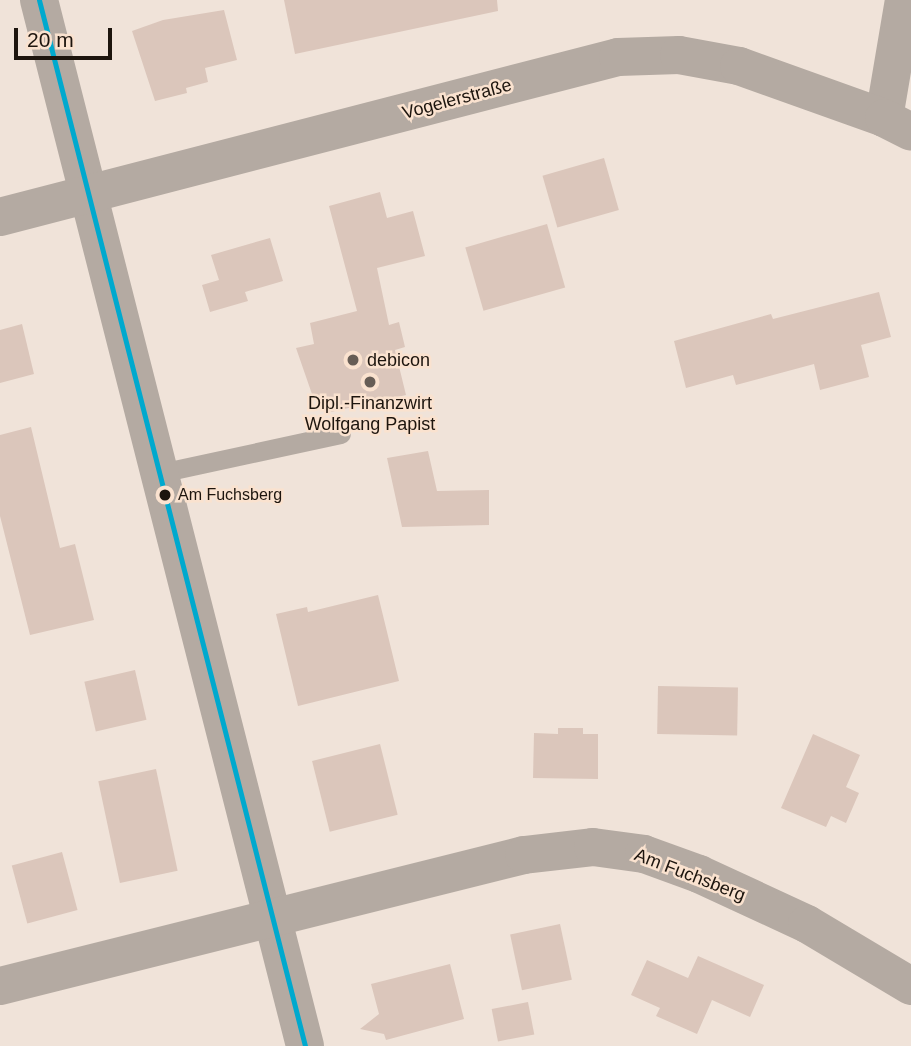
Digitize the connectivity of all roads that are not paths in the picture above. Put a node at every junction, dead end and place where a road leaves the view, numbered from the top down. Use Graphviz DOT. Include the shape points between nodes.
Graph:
graph roads {
  1 [pos="39,0"];
  2 [pos="904,0"];
  3 [pos="898,125"];
  4 [pos="88,194"];
  5 [pos="0,217"];
  6 [pos="341,434"];
  7 [pos="160,473"];
  8 [pos="272,919"];
  9 [pos="0,986"];
  10 [pos="911,986"];
  11 [pos="304,1046"];
  1 -- 4 [label="street"];
  2 -- 3 [label="street"];
  3 -- 4 [label="street, Vogelerstraße" via="739,66 679,55 618,57"];
  4 -- 5 [label="street, Vogelerstraße"];
  4 -- 7 [label="street"];
  6 -- 7 [label="lane"];
  7 -- 8 [label="street"];
  8 -- 9 [label="street, Am Fuchsberg"];
  8 -- 10 [label="street, Am Fuchsberg" via="524,855 593,847 619,849 699,874 807,924"];
  8 -- 11 [label="street"];
}
